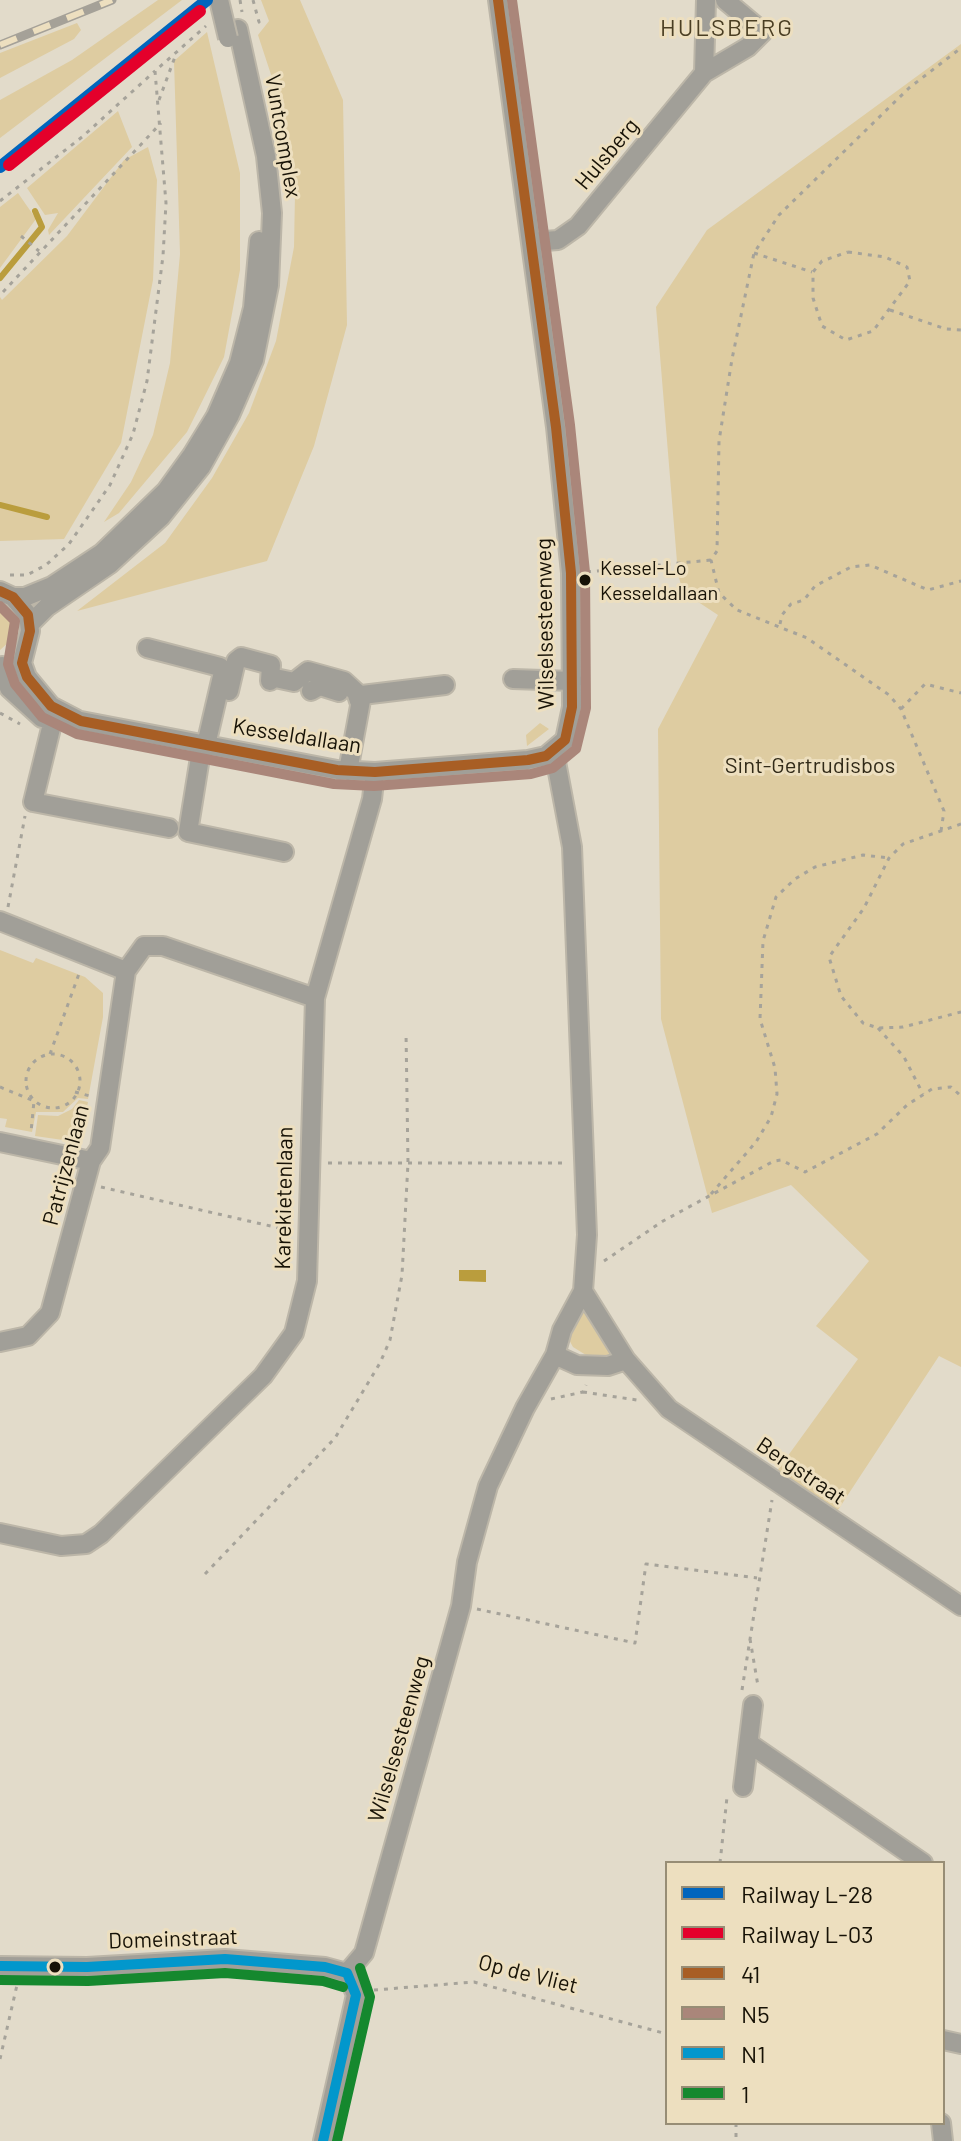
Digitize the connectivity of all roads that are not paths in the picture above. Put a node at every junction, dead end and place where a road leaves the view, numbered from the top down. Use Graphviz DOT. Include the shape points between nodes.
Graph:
graph roads {
  1 [pos="219,0"];
  2 [pos="231,0"];
  3 [pos="498,0"];
  4 [pos="706,0"];
  5 [pos="725,0"];
  6 [pos="237,31"];
  7 [pos="704,73"];
  8 [pos="532,242"];
  9 [pos="7,594"];
  10 [pos="30,624"];
  11 [pos="147,648"];
  12 [pos="24,649"];
  13 [pos="1,666"];
  14 [pos="513,679"];
  15 [pos="573,681"];
  16 [pos="445,685"];
  17 [pos="311,691"];
  18 [pos="359,701"];
  19 [pos="53,720"];
  20 [pos="81,721"];
  21 [pos="204,745"];
  22 [pos="554,751"];
  23 [pos="348,771"];
  24 [pos="375,772"];
  25 [pos="284,852"];
  26 [pos="3,922"];
  27 [pos="126,971"];
  28 [pos="315,998"];
  29 [pos="0,1142"];
  30 [pos="91,1161"];
  31 [pos="583,1291"];
  32 [pos="2,1343"];
  33 [pos="555,1355"];
  34 [pos="626,1360"];
  35 [pos="0,1533"];
  36 [pos="961,1606"];
  37 [pos="751,1698"];
  38 [pos="750,1744"];
  39 [pos="736,1787"];
  40 [pos="920,1861"];
  41 [pos="0,1966"];
  42 [pos="347,1973"];
  43 [pos="323,2141"];
  1 -- 6 [label="street, Vuntcomplex, bridge"];
  2 -- 6 [label="street, Vuntcomplex"];
  3 -- 8 [label="street, Wilselsesteenweg"];
  4 -- 7 [label="street"];
  5 -- 7 [label="street, Hulsberg" via="763,32"];
  6 -- 9 [label="street, Vuntcomplex" via="260,213 253,308 239,363 192,455 135,524 52,586 25,597"];
  6 -- 10 [label="street, Vuntcomplex" via="266,156 272,213 269,285 254,360 201,467 161,517 110,564"];
  7 -- 8 [label="street, Hulsberg" via="578,226 558,240"];
  8 -- 15 [label="street, Wilselsesteenweg" via="571,573"];
  9 -- 10 [label="street" via="22,604"];
  10 -- 12 [label="street, Kesseldallaan"];
  11 -- 21 [label="street" via="223,672"];
  12 -- 13 [label="street, Kesseldallaan"];
  12 -- 20 [label="street, Kesseldallaan" via="22,663 39,696"];
  13 -- 19 [label="street, Kesseldallaan" via="9,688 24,705"];
  14 -- 15 [label="street"];
  15 -- 22 [label="street, Wilselsesteenweg" via="571,725"];
  16 -- 18 [label="street" via="367,693"];
  17 -- 18 [label="street" via="320,686"];
  18 -- 21 [label="street" via="344,681 308,671 294,682 269,681 234,668"];
  18 -- 23 [label="street"];
  19 -- 20 [label="street, Kesseldallaan"];
  19 -- 21 [label="street" via="33,802 174,822"];
  20 -- 21 [label="street, Kesseldallaan"];
  21 -- 23 [label="street, Kesseldallaan"];
  21 -- 25 [label="street" via="188,832"];
  22 -- 24 [label="street, Kesseldallaan" via="528,760"];
  22 -- 31 [label="street, Wilselsesteenweg" via="572,847 585,1163"];
  23 -- 24 [label="street, Kesseldallaan"];
  24 -- 28 [label="street, Karekietenlaan" via="372,799"];
  26 -- 27 [label="street"];
  27 -- 28 [label="street" via="144,946 163,946"];
  27 -- 30 [label="street, Patrijzenlaan" via="100,1148"];
  28 -- 35 [label="street, Karekietenlaan" via="309,1235 302,1311 294,1333 263,1376 101,1534 86,1544 61,1546"];
  29 -- 30 [label="street"];
  30 -- 32 [label="street, Patrijzenlaan" via="50,1313 28,1336"];
  31 -- 33 [label="street, Wilselsesteenweg"];
  31 -- 34 [label="street"];
  33 -- 34 [label="street" via="577,1365"];
  33 -- 42 [label="street, Wilselsesteenweg" via="488,1486 461,1606 364,1953"];
  34 -- 36 [label="street, Bergstraat" via="669,1409"];
  37 -- 38 [label="street"];
  38 -- 39 [label="street"];
  38 -- 40 [label="street"];
  41 -- 42 [label="street, Domeinstraat" via="225,1959"];
  42 -- 43 [label="street" via="356,1995"];
}
